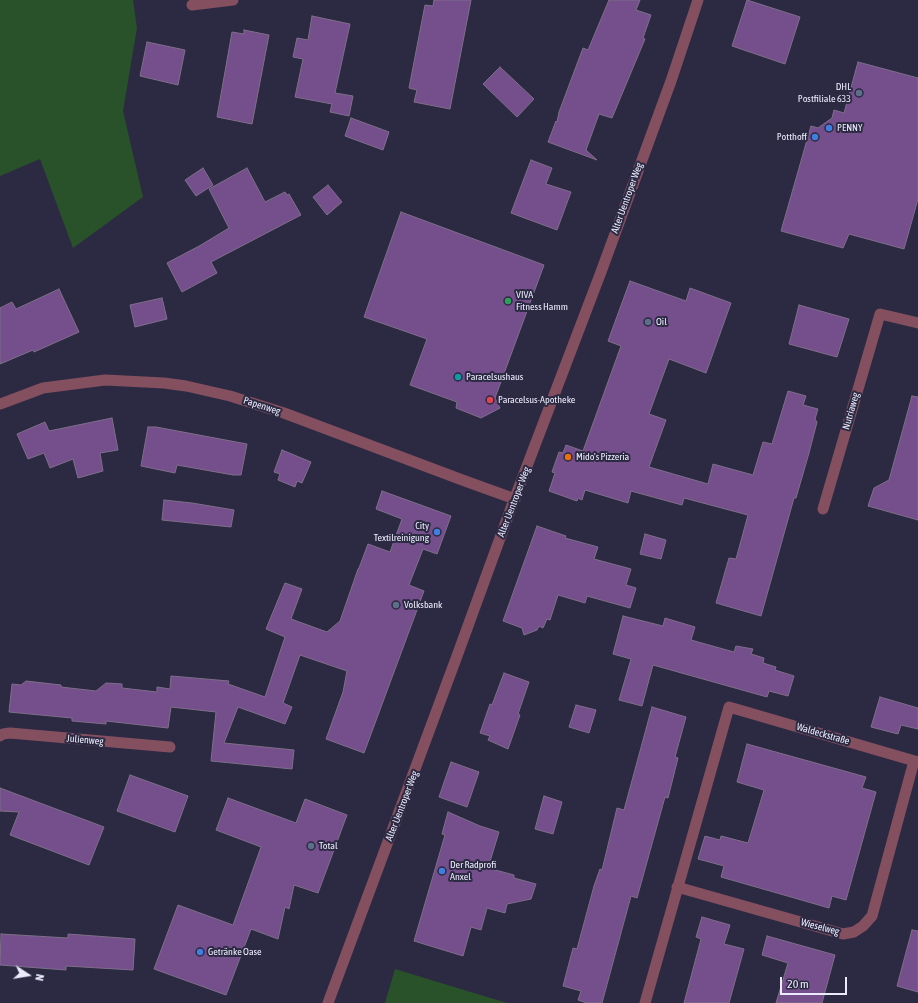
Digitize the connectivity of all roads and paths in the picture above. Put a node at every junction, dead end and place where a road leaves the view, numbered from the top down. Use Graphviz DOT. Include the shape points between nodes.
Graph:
graph roads {
  1 [pos="233,0"];
  2 [pos="698,0"];
  3 [pos="192,5"];
  4 [pos="918,323"];
  5 [pos="0,404"];
  6 [pos="515,499"];
  7 [pos="823,509"];
  8 [pos="0,736"];
  9 [pos="170,748"];
  10 [pos="916,761"];
  11 [pos="677,887"];
  12 [pos="328,1003"];
  13 [pos="645,1003"];
  1 -- 3 [label="street"];
  2 -- 6 [label="street, Alter Uentroper Weg" via="601,272"];
  4 -- 7 [label="street, Nutriaweg" via="880,314"];
  5 -- 6 [label="street, Papenweg" via="43,388 105,380 186,386 278,411"];
  6 -- 12 [label="street, Alter Uentroper Weg"];
  8 -- 9 [label="street, Julienweg" via="10,733"];
  10 -- 11 [label="street, Wieselweg" via="872,916 854,932 843,934"];
  10 -- 11 [label="street, Waldeckstraße" via="729,707"];
  11 -- 13 [label="street"];
}
